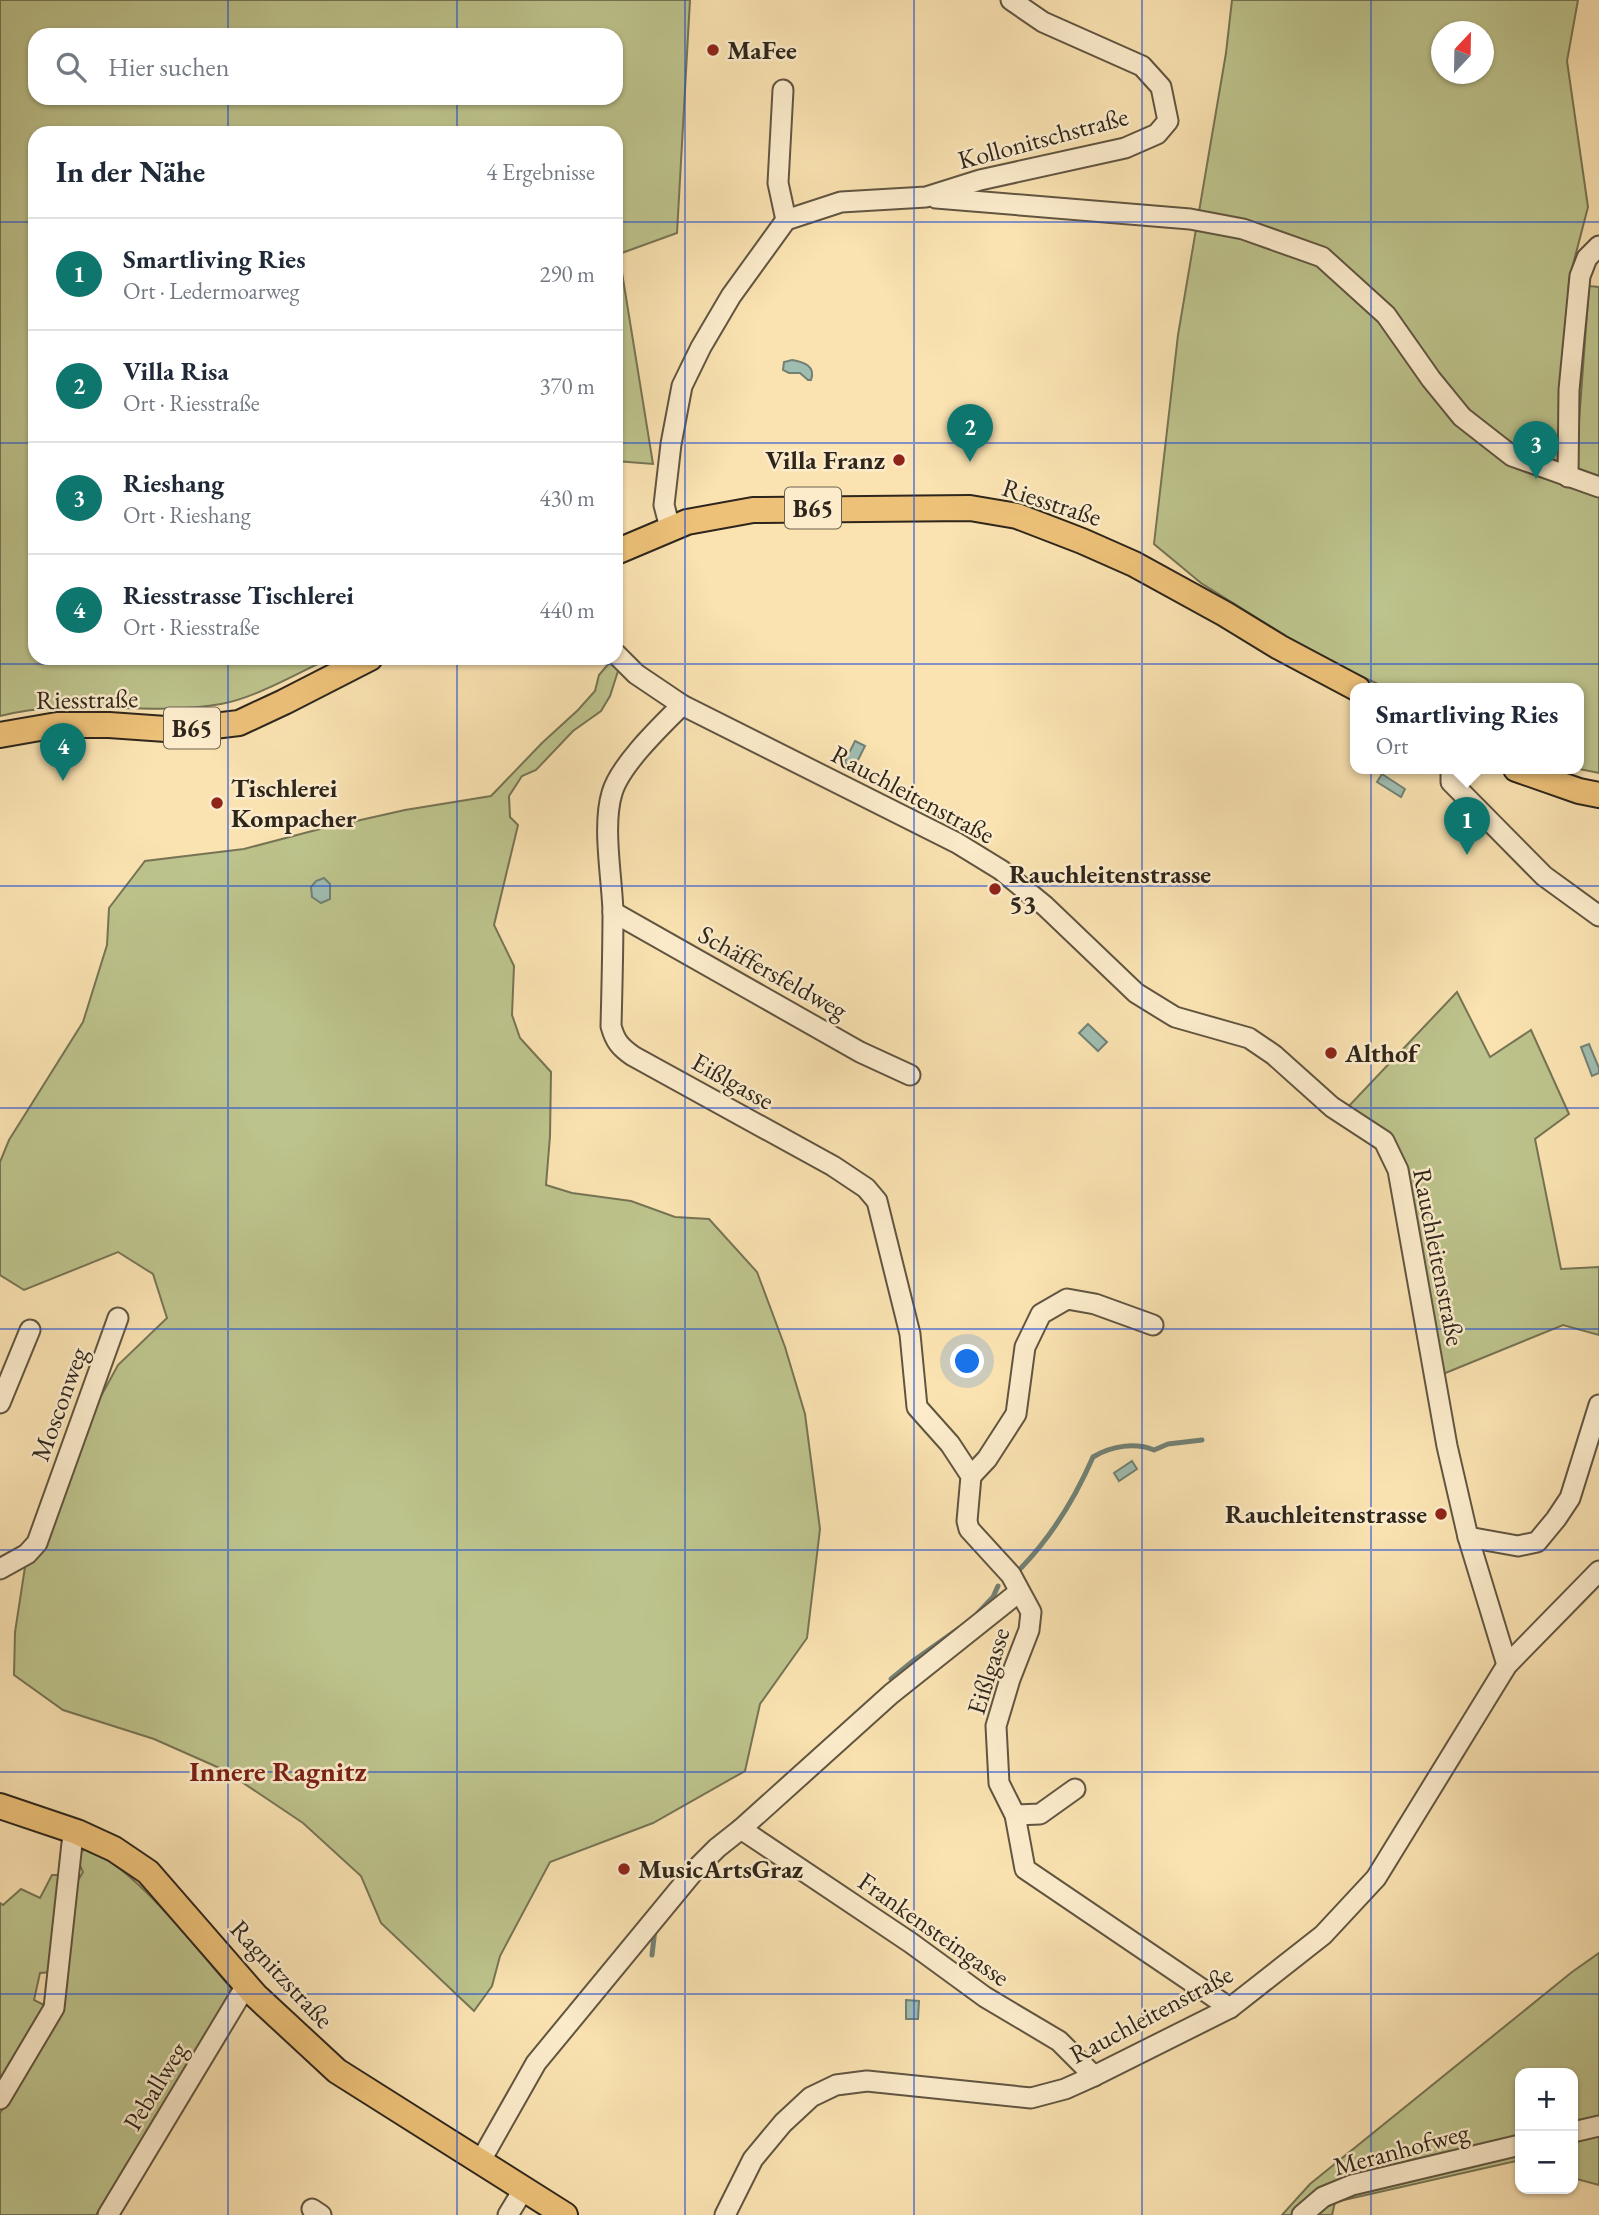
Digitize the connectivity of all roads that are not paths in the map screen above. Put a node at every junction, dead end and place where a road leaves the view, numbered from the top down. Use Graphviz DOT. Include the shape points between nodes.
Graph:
graph roads {
  1 [pos="1018,1"];
  2 [pos="783,90"];
  3 [pos="926,197"];
  4 [pos="786,220"];
  5 [pos="1599,246"];
  6 [pos="1568,477"];
  7 [pos="1599,487"];
  8 [pos="670,528"];
  9 [pos="623,549"];
  10 [pos="623,661"];
  11 [pos="356,665"];
  12 [pos="1350,685"];
  13 [pos="682,705"];
  14 [pos="0,736"];
  15 [pos="1451,774"];
  16 [pos="1530,774"];
  17 [pos="1599,795"];
  18 [pos="612,912"];
  19 [pos="1599,916"];
  20 [pos="910,1075"];
  21 [pos="118,1318"];
  22 [pos="1153,1325"];
  23 [pos="30,1330"];
  24 [pos="0,1402"];
  25 [pos="1599,1405"];
  26 [pos="971,1476"];
  27 [pos="1468,1537"];
  28 [pos="0,1569"];
  29 [pos="1599,1571"];
  30 [pos="1019,1592"];
  31 [pos="1507,1665"];
  32 [pos="1075,1789"];
  33 [pos="0,1806"];
  34 [pos="1015,1815"];
  35 [pos="741,1829"];
  36 [pos="77,1832"];
  37 [pos="247,1984"];
  38 [pos="1230,2008"];
  39 [pos="1094,2076"];
  40 [pos="0,2099"];
  41 [pos="1599,2126"];
  42 [pos="1577,2131"];
  43 [pos="1515,2146"];
  44 [pos="480,2162"];
  45 [pos="523,2190"];
  46 [pos="108,2215"];
  47 [pos="508,2215"];
  48 [pos="565,2215"];
  49 [pos="725,2215"];
  50 [pos="1302,2215"];
  1 -- 3 [label="street, Kollonitschstraße" via="1043,22 1142,66 1161,87 1168,121 1157,134 1125,148 979,180"];
  2 -- 4 [label="street" via="778,183"];
  3 -- 4 [label="street, Kollonitschstraße" via="841,202"];
  3 -- 6 [label="street, Kollonitschstraße" via="1190,219 1243,229 1322,257 1386,315 1462,417 1512,456"];
  4 -- 8 [label="street" via="732,296 682,386 664,505"];
  5 -- 6 [label="street" via="1587,258 1580,276 1569,390"];
  6 -- 7 [label="street, Kollonitschstraße"];
  8 -- 9 [label="main road, Riesstraße / B65"];
  8 -- 12 [label="main road, Riesstraße / B65" via="711,516 806,508 971,508 1017,516 1134,564"];
  10 -- 13 [label="street, Rauchleitenstraße"];
  11 -- 14 [label="main road, Riesstraße / B65" via="239,723 180,730 57,725"];
  13 -- 18 [label="street, Eißlgasse" via="655,731 618,778 612,793 608,818"];
  13 -- 27 [label="street, Rauchleitenstraße" via="957,843 1001,870 1136,993 1175,1017 1249,1038 1332,1107 1384,1141 1398,1170 1441,1418"];
  15 -- 19 [label="street" via="1451,782 1544,876"];
  16 -- 17 [label="main road"];
  18 -- 20 [label="street, Schäffersfeldweg" via="860,1052"];
  18 -- 26 [label="street, Eißlgasse" via="611,1026 620,1047 833,1166 877,1201 910,1334 917,1407"];
  21 -- 28 [label="street, Mosconweg" via="37,1543"];
  22 -- 26 [label="street" via="1067,1298 1041,1314 1025,1347 1016,1413"];
  23 -- 24 [label="street, Mosconweg"];
  25 -- 27 [label="street" via="1570,1498 1537,1542 1518,1546"];
  26 -- 30 [label="street, Eißlgasse" via="969,1530 1011,1575"];
  27 -- 31 [label="street, Rauchleitenstraße"];
  29 -- 31 [label="street, Rauchleitenstraße"];
  30 -- 34 [label="street, Eißlgasse" via="1031,1612 1029,1630 996,1726 999,1783"];
  30 -- 35 [label="street" via="891,1695"];
  31 -- 38 [label="street, Rauchleitenstraße" via="1376,1878 1323,1935"];
  32 -- 34 [label="street" via="1040,1814"];
  33 -- 36 [label="main road, Ragnitzstraße"];
  34 -- 38 [label="street, Eißlgasse" via="1025,1868"];
  35 -- 39 [label="street, Frankensteingasse" via="985,1997 1059,2041"];
  35 -- 44 [label="street" via="695,1870 536,2063"];
  36 -- 37 [label="main road, Ragnitzstraße" via="148,1872"];
  36 -- 40 [label="street" via="72,1843 54,2008"];
  37 -- 44 [label="main road, Ragnitzstraße" via="337,2071"];
  37 -- 46 [label="street, Peballweg"];
  38 -- 39 [label="street, Rauchleitenstraße"];
  39 -- 49 [label="street, Rauchleitenstraße" via="1031,2098 867,2081 836,2085 811,2097 783,2123 753,2159"];
  41 -- 42 [label="street"];
  43 -- 50 [label="street, Meranhofweg" via="1352,2185 1323,2197"];
  44 -- 45 [label="main road, Ragnitzstraße"];
  45 -- 47 [label="street"];
  45 -- 48 [label="main road, Ragnitzstraße"];
}
